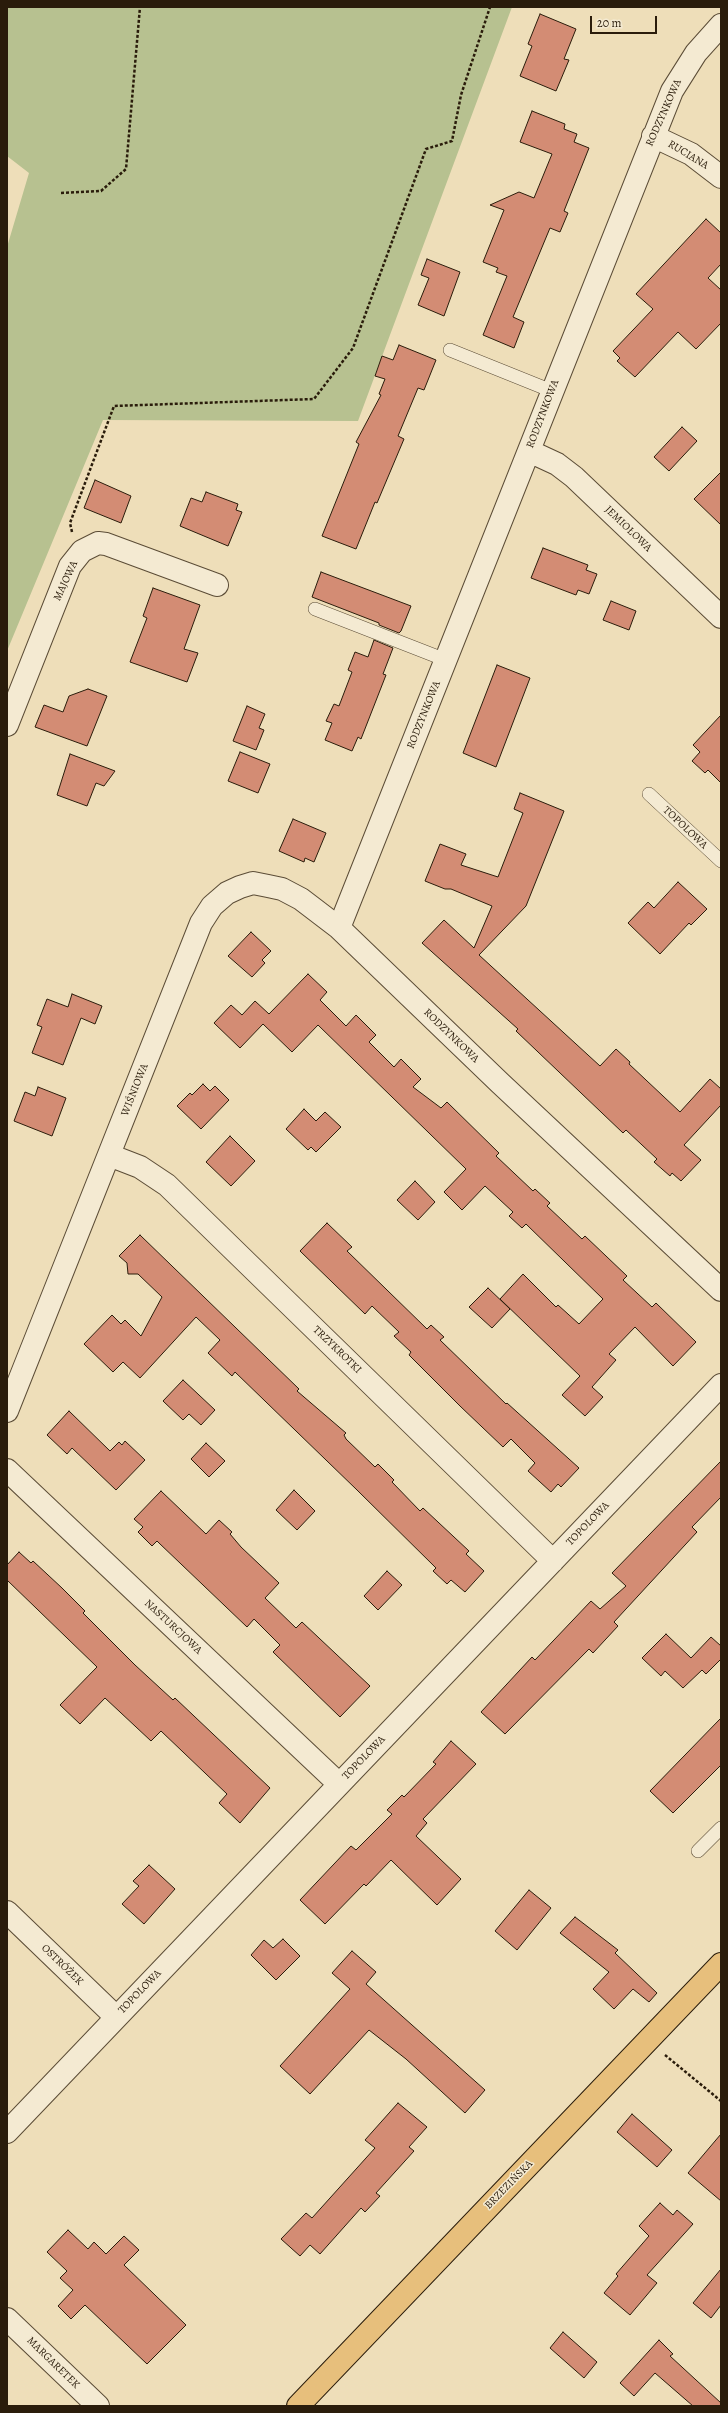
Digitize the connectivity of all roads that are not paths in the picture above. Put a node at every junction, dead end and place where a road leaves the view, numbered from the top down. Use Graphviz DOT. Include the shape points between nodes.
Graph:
graph roads {
  1 [pos="721,24"];
  2 [pos="653,136"];
  3 [pos="721,177"];
  4 [pos="450,350"];
  5 [pos="552,391"];
  6 [pos="528,451"];
  7 [pos="217,585"];
  8 [pos="315,609"];
  9 [pos="721,617"];
  10 [pos="446,660"];
  11 [pos="7,725"];
  12 [pos="649,794"];
  13 [pos="721,861"];
  14 [pos="339,928"];
  15 [pos="109,1155"];
  16 [pos="721,1290"];
  17 [pos="721,1385"];
  18 [pos="7,1412"];
  19 [pos="7,1470"];
  20 [pos="553,1561"];
  21 [pos="339,1784"];
  22 [pos="721,1828"];
  23 [pos="698,1851"];
  24 [pos="7,1912"];
  25 [pos="721,1964"];
  26 [pos="116,2017"];
  27 [pos="7,2132"];
  28 [pos="7,2319"];
  29 [pos="98,2406"];
  30 [pos="298,2406"];
  1 -- 2 [label="street, RODZYNKOWA" via="682,71"];
  2 -- 3 [label="street, RUCIANA" via="691,154"];
  2 -- 5 [label="street, RODZYNKOWA"];
  4 -- 5 [label="lane"];
  5 -- 6 [label="street, RODZYNKOWA"];
  6 -- 9 [label="street, JEMIOŁOWA" via="550,460 574,477"];
  6 -- 10 [label="street, RODZYNKOWA"];
  7 -- 11 [label="street, MAJOWA" via="106,544 88,547 70,566"];
  8 -- 10 [label="lane"];
  10 -- 14 [label="street, RODZYNKOWA"];
  12 -- 13 [label="lane, TOPOLOWA"];
  14 -- 15 [label="street, WIŚNIOWA" via="301,899 282,889 253,883 227,893 212,906 201,923"];
  14 -- 16 [label="street, RODZYNKOWA"];
  15 -- 18 [label="street, WIŚNIOWA"];
  15 -- 20 [label="street, TRZYKROTKI" via="140,1167 167,1185"];
  17 -- 20 [label="street, TOPOLOWA"];
  19 -- 21 [label="street, NASTURCJOWA"];
  20 -- 21 [label="street, TOPOLOWA"];
  21 -- 26 [label="street, TOPOLOWA"];
  22 -- 23 [label="lane"];
  24 -- 26 [label="street, OSTRÓŻEK"];
  25 -- 30 [label="main road, BRZEZIŃSKA"];
  26 -- 27 [label="street, TOPOLOWA"];
  28 -- 29 [label="street, MARGARETEK"];
}
